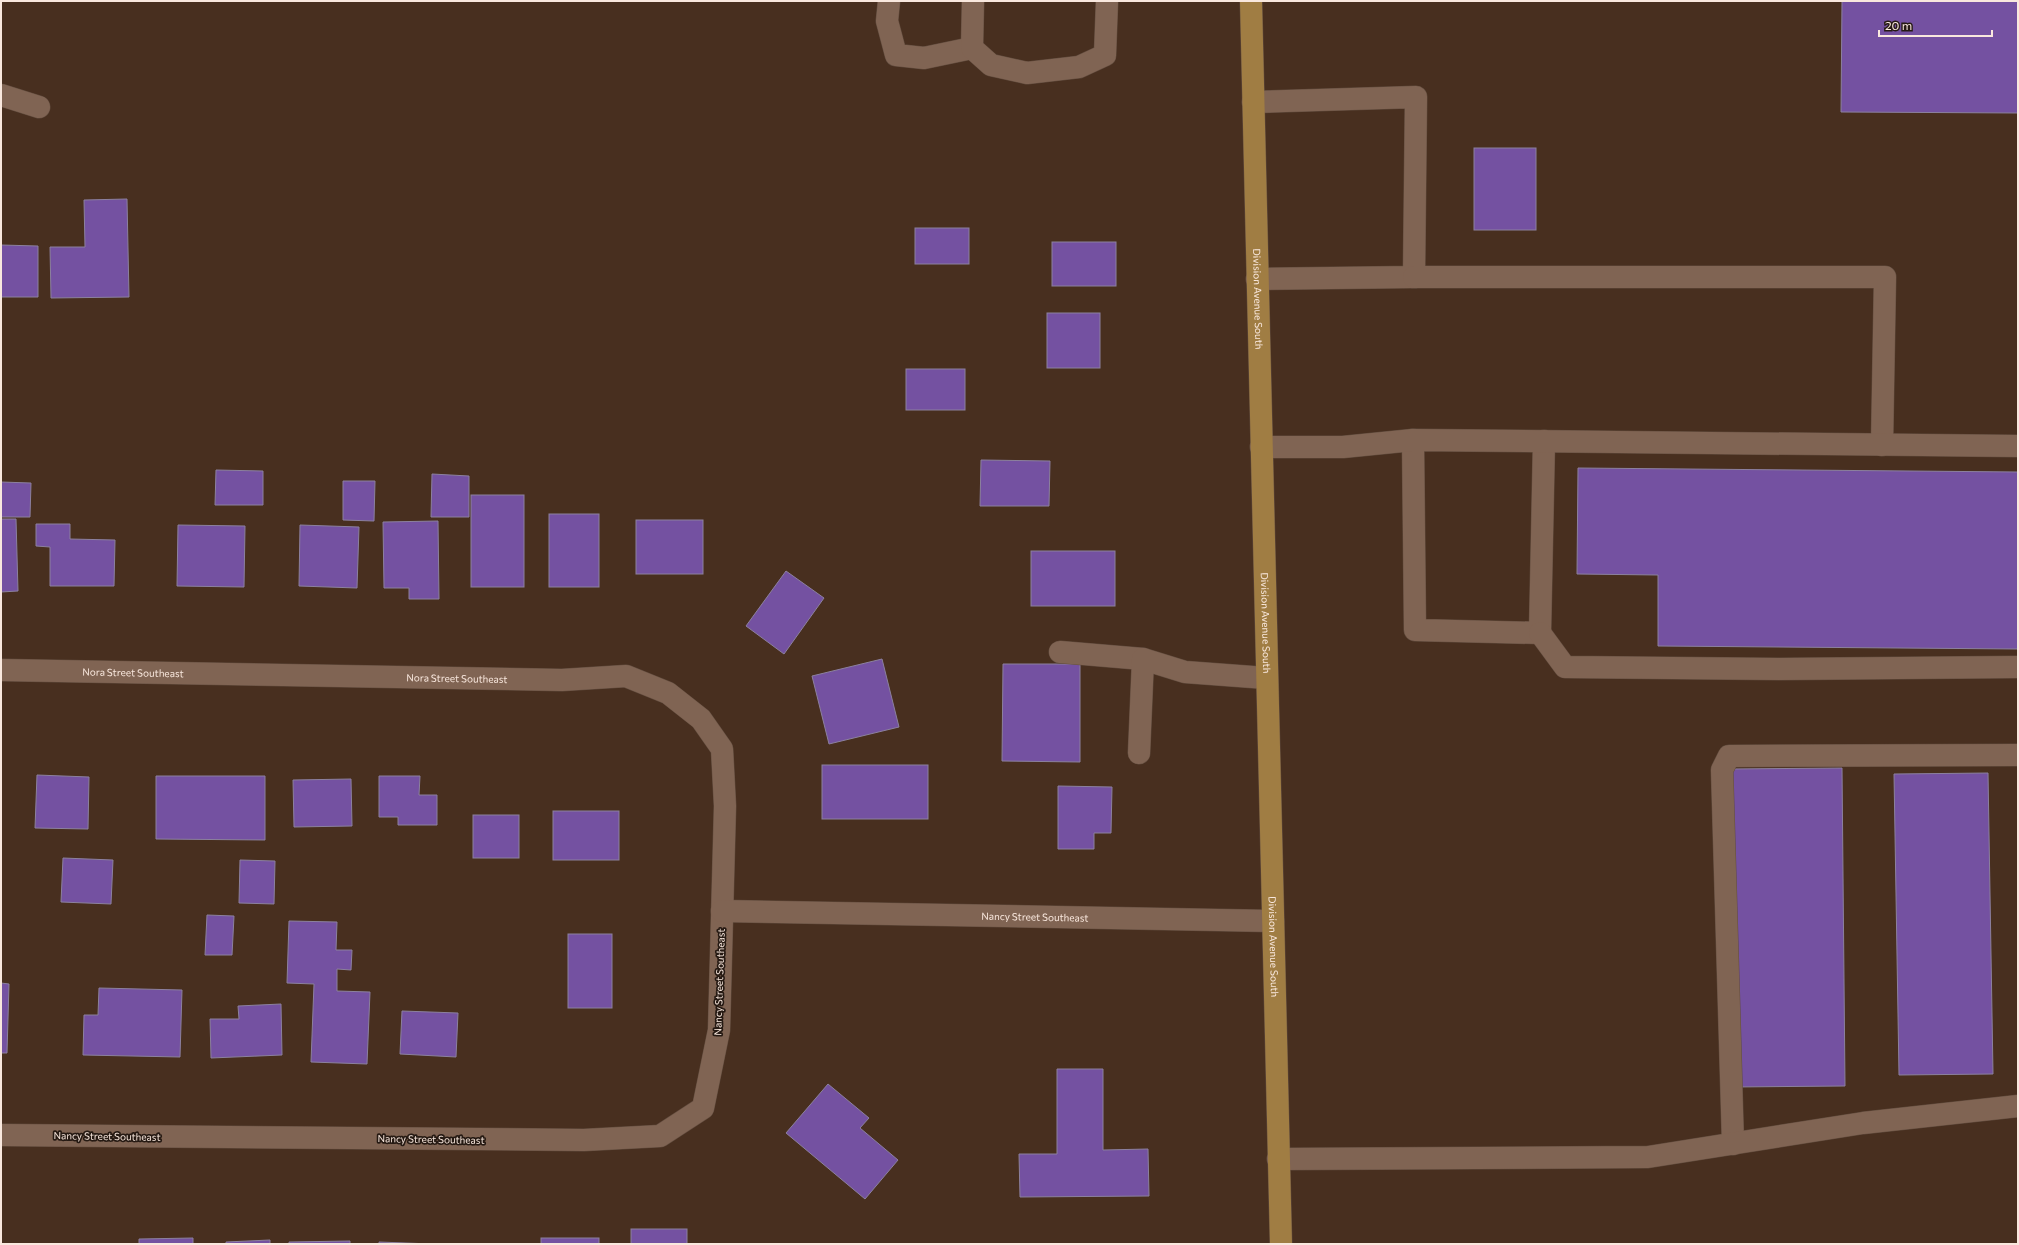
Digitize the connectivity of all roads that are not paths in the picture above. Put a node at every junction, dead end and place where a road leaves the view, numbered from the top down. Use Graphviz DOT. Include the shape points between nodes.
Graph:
graph roads {
  1 [pos="889,1"];
  2 [pos="973,1"];
  3 [pos="1107,1"];
  4 [pos="1250,1"];
  5 [pos="972,48"];
  6 [pos="1,95"];
  7 [pos="1253,102"];
  8 [pos="39,107"];
  9 [pos="1414,277"];
  10 [pos="1257,279"];
  11 [pos="1413,440"];
  12 [pos="1544,441"];
  13 [pos="1882,445"];
  14 [pos="2018,446"];
  15 [pos="1261,447"];
  16 [pos="1540,633"];
  17 [pos="1060,652"];
  18 [pos="1143,659"];
  19 [pos="2018,667"];
  20 [pos="1,670"];
  21 [pos="1266,678"];
  22 [pos="1139,753"];
  23 [pos="2018,755"];
  24 [pos="722,911"];
  25 [pos="1273,921"];
  26 [pos="2018,1106"];
  27 [pos="1,1135"];
  28 [pos="1733,1144"];
  29 [pos="1278,1159"];
  30 [pos="1281,1244"];
  1 -- 5 [label="street" via="887,21 896,54 924,58"];
  2 -- 5 [label="street"];
  3 -- 5 [label="street" via="1105,54 1079,67 1027,73 991,65"];
  4 -- 7 [label="main road, Division Avenue South"];
  6 -- 8 [label="street"];
  7 -- 9 [label="street" via="1416,97"];
  7 -- 10 [label="main road, Division Avenue South"];
  9 -- 10 [label="street"];
  9 -- 13 [label="street" via="1885,277"];
  10 -- 15 [label="main road, Division Avenue South"];
  11 -- 12 [label="street"];
  11 -- 15 [label="street" via="1343,447"];
  11 -- 16 [label="street" via="1415,630"];
  12 -- 13 [label="street"];
  12 -- 16 [label="street"];
  13 -- 14 [label="street"];
  15 -- 21 [label="main road, Division Avenue South"];
  16 -- 19 [label="street" via="1565,667 1779,670"];
  17 -- 18 [label="street"];
  18 -- 21 [label="street" via="1185,672"];
  18 -- 22 [label="street"];
  20 -- 24 [label="street, Nora Street Southeast" via="562,680 626,676 668,693 701,719 722,749 725,806"];
  21 -- 25 [label="main road, Division Avenue South"];
  23 -- 28 [label="street" via="1730,756 1722,770"];
  24 -- 25 [label="street, Nancy Street Southeast"];
  24 -- 27 [label="street, Nancy Street Southeast" via="719,1030 703,1108 660,1136 584,1140"];
  25 -- 29 [label="main road, Division Avenue South"];
  26 -- 28 [label="street" via="1863,1123"];
  28 -- 29 [label="street" via="1648,1157"];
  29 -- 30 [label="main road, Division Avenue South"];
}
